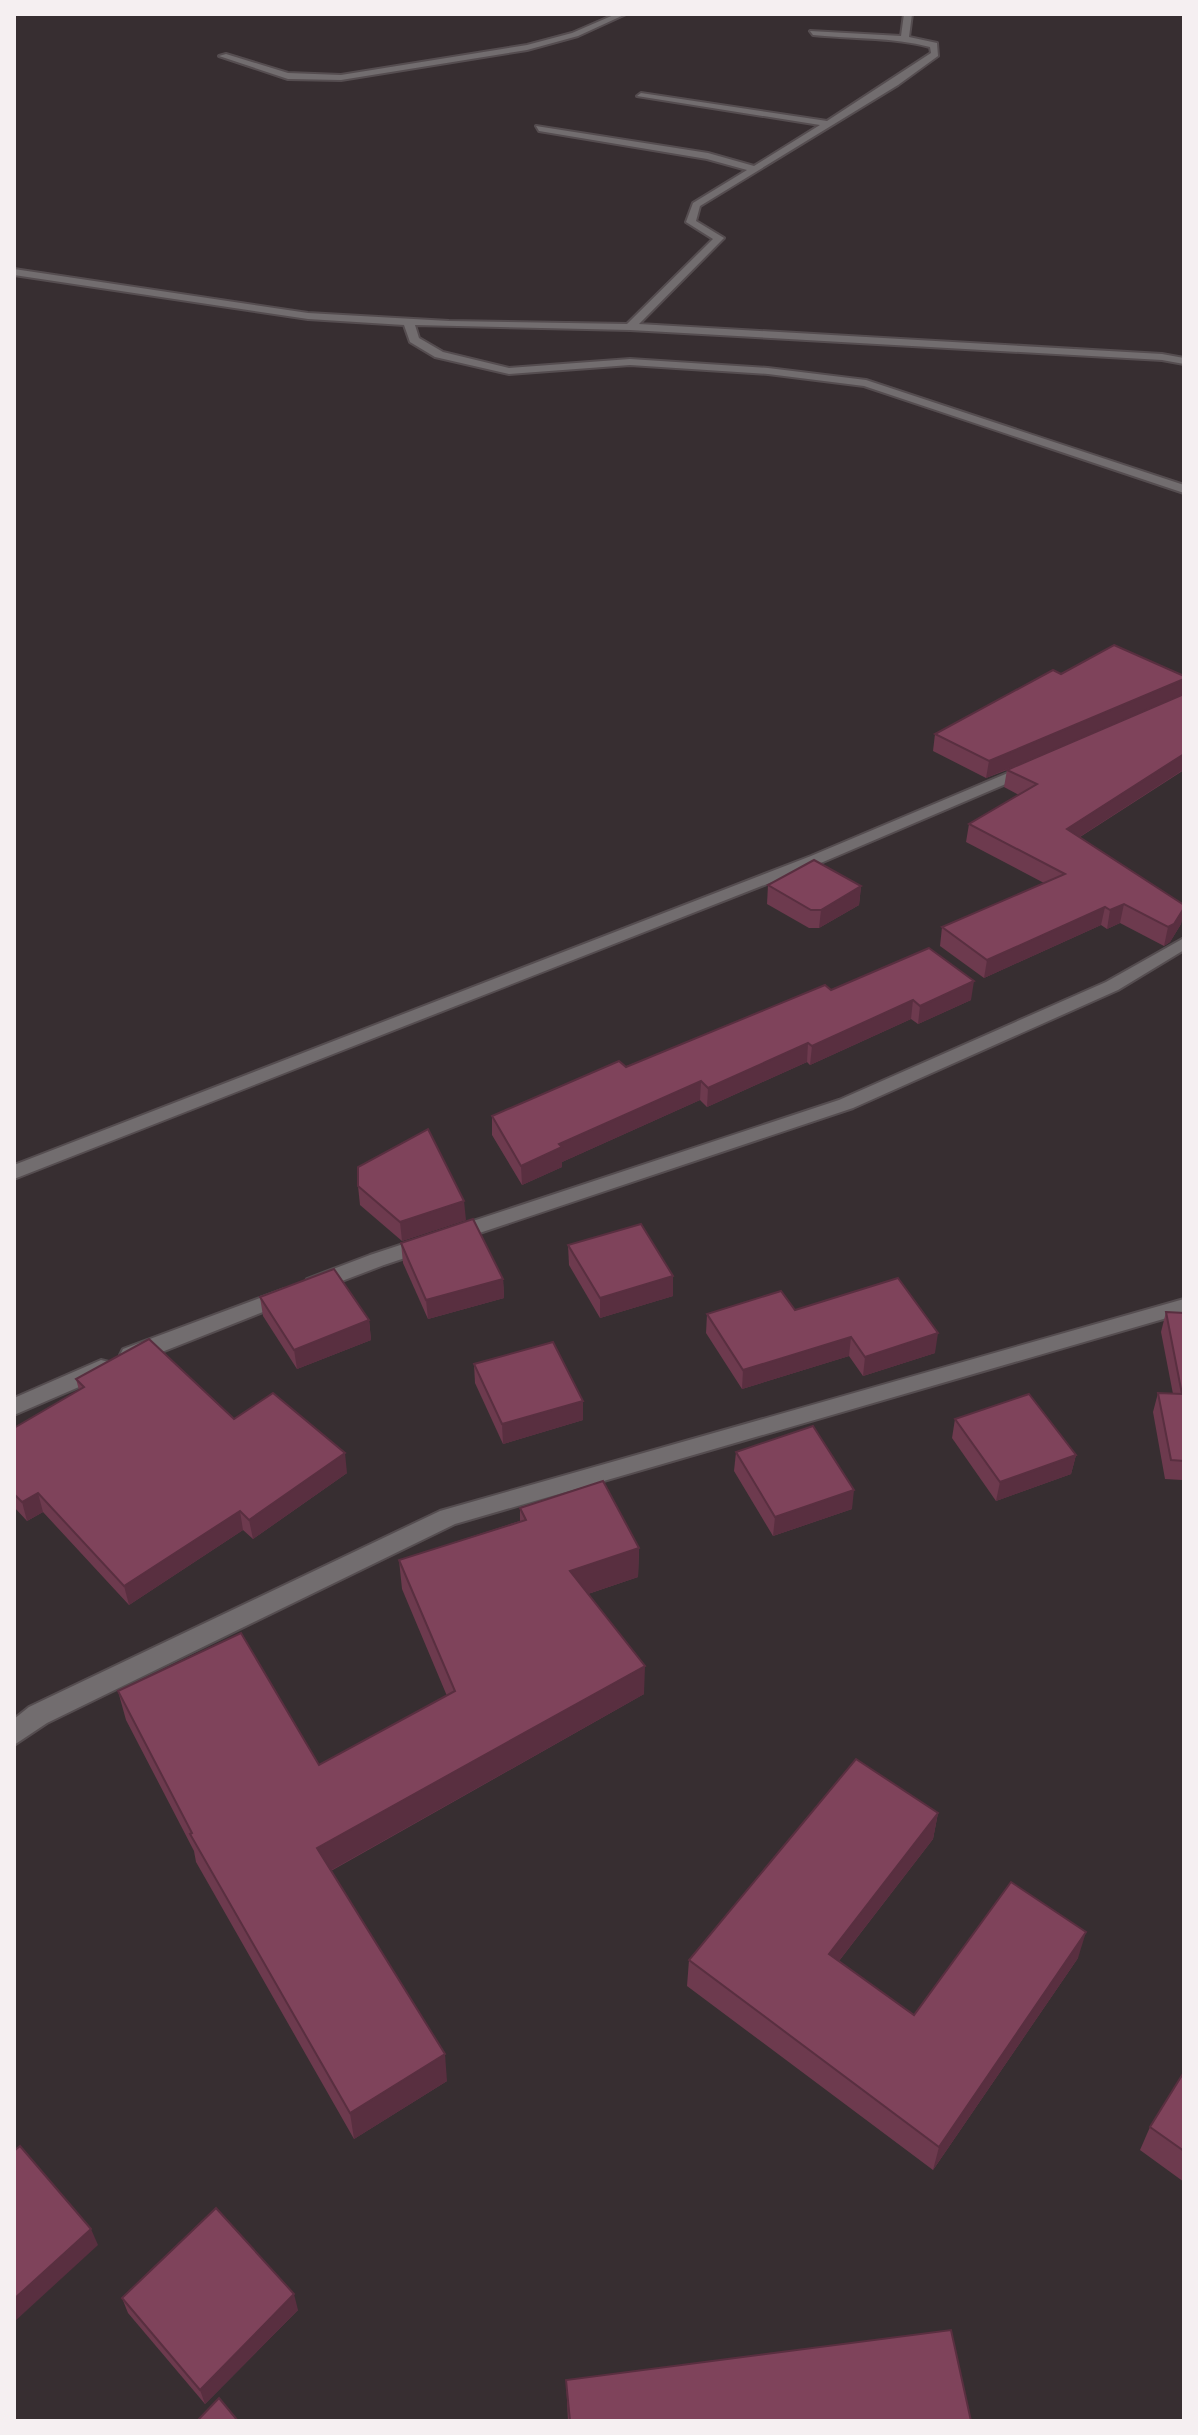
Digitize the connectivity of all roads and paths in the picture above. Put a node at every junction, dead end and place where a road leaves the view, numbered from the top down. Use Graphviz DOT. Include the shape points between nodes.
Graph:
graph roads {
  1 [pos="622,14"];
  2 [pos="908,14"];
  3 [pos="813,33"];
  4 [pos="905,38"];
  5 [pos="223,56"];
  6 [pos="641,96"];
  7 [pos="828,124"];
  8 [pos="539,128"];
  9 [pos="755,169"];
  10 [pos="14,272"];
  11 [pos="409,323"];
  12 [pos="630,327"];
  13 [pos="1184,361"];
  14 [pos="1184,489"];
  15 [pos="1052,759"];
  16 [pos="1184,943"];
  17 [pos="14,1172"];
  18 [pos="1184,1306"];
  19 [pos="14,1407"];
  20 [pos="14,1734"];
  1 -- 5 [label="street" via="598,27 515,52 363,76 288,76"];
  2 -- 4 [label="street"];
  3 -- 4 [label="street"];
  4 -- 7 [label="street" via="934,45 935,54"];
  6 -- 7 [label="street"];
  7 -- 9 [label="street"];
  8 -- 9 [label="street" via="708,156"];
  9 -- 12 [label="street" via="696,205 691,222 719,238"];
  10 -- 11 [label="street" via="308,316"];
  11 -- 12 [label="street"];
  11 -- 14 [label="street" via="414,340 439,355 509,371 630,362 866,383"];
  12 -- 13 [label="street"];
  15 -- 17 [label="street" via="817,859"];
  16 -- 19 [label="street" via="1112,986 846,1104 377,1260 121,1359"];
  18 -- 20 [label="street" via="448,1517 38,1715"];
}
